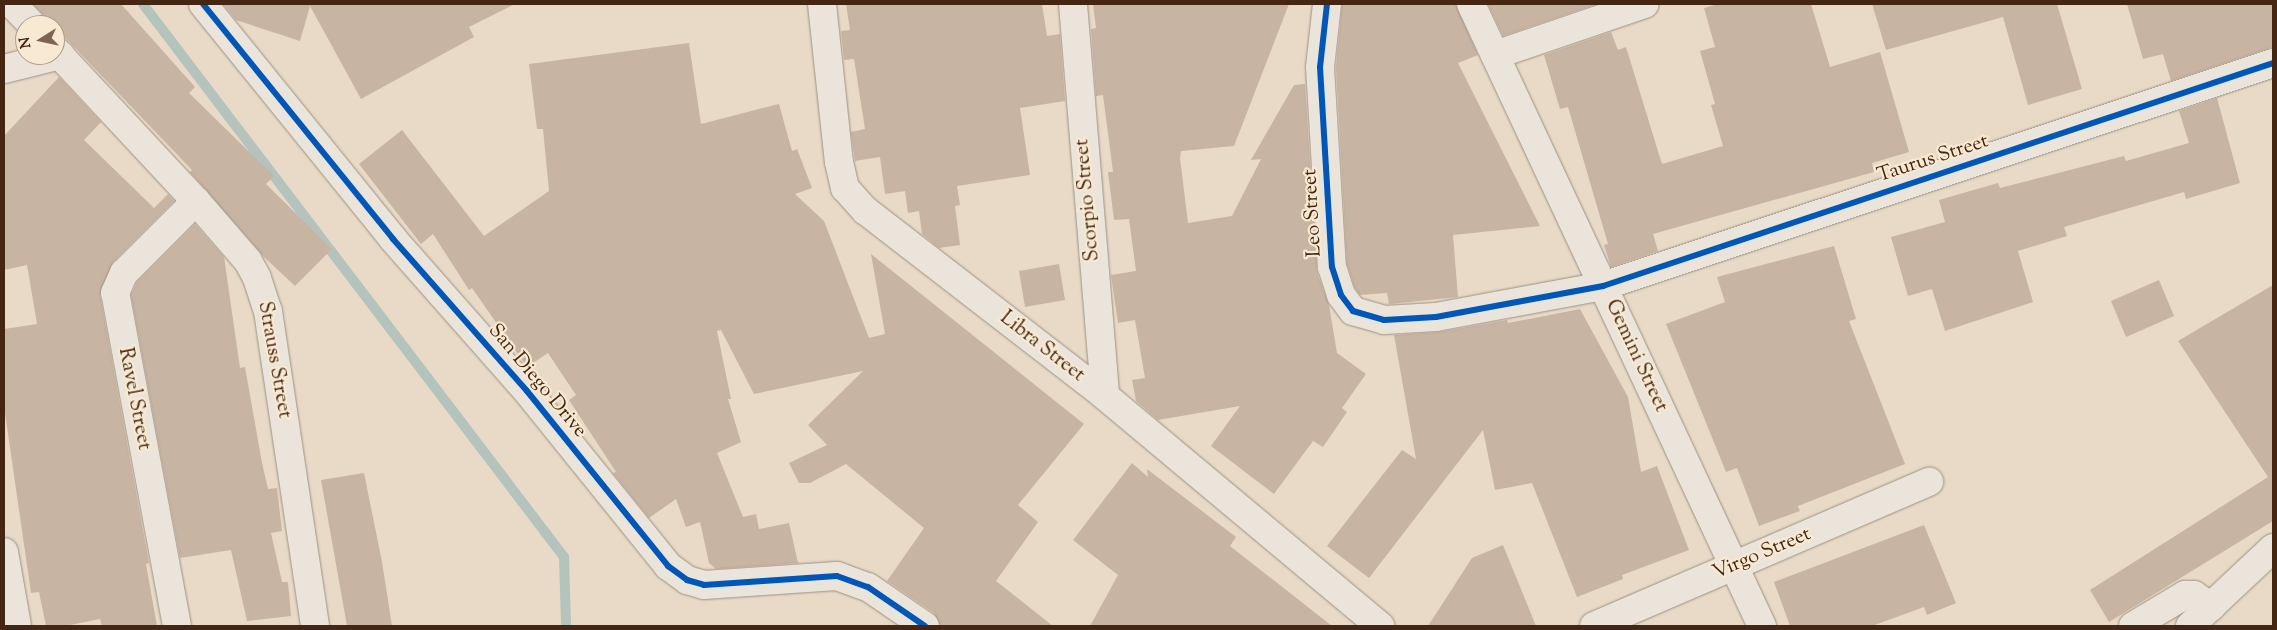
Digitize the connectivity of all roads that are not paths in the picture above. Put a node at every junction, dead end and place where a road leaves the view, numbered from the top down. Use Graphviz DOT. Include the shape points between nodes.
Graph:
graph roads {
  1 [pos="12,4"];
  2 [pos="203,4"];
  3 [pos="822,4"];
  4 [pos="1074,4"];
  5 [pos="1327,4"];
  6 [pos="1471,4"];
  7 [pos="1645,4"];
  8 [pos="22,15"];
  9 [pos="1495,55"];
  10 [pos="65,62"];
  11 [pos="2273,62"];
  12 [pos="196,202"];
  13 [pos="1603,286"];
  14 [pos="1105,396"];
  15 [pos="1929,482"];
  16 [pos="2273,548"];
  17 [pos="4,552"];
  18 [pos="1734,566"];
  19 [pos="8,598"];
  20 [pos="2211,607"];
  21 [pos="17,626"];
  22 [pos="177,626"];
  23 [pos="315,626"];
  24 [pos="925,626"];
  25 [pos="1380,626"];
  26 [pos="1594,626"];
  27 [pos="1762,626"];
  28 [pos="2133,626"];
  29 [pos="2190,626"];
  1 -- 8 [label="street"];
  2 -- 24 [label="street, San Diego Drive" via="393,239 527,391 668,566 687,580 704,585 837,576 868,587"];
  3 -- 14 [label="street, Libra Street" via="838,157 845,188 866,211"];
  4 -- 14 [label="street, Scorpio Street"];
  5 -- 13 [label="street, Leo Street" via="1320,67 1332,267 1341,295 1353,311 1384,320 1436,317"];
  6 -- 9 [label="street, Gemini Street"];
  7 -- 9 [label="street"];
  9 -- 13 [label="street, Gemini Street"];
  10 -- 12 [label="street, Strauss Street"];
  11 -- 13 [label="street, Taurus Street"];
  12 -- 22 [label="street, Ravel Street" via="124,273 115,293"];
  12 -- 23 [label="street, Strauss Street" via="248,261 264,295"];
  13 -- 18 [label="street, Gemini Street"];
  14 -- 25 [label="street, Libra Street"];
  15 -- 18 [label="street, Virgo Street"];
  16 -- 20 [label="street"];
  17 -- 19 [label="street"];
  18 -- 26 [label="street, Virgo Street"];
  18 -- 27 [label="street, Gemini Street"];
  19 -- 21 [label="street"];
  20 -- 28 [label="street" via="2194,595 2185,595"];
  20 -- 29 [label="street"];
}
